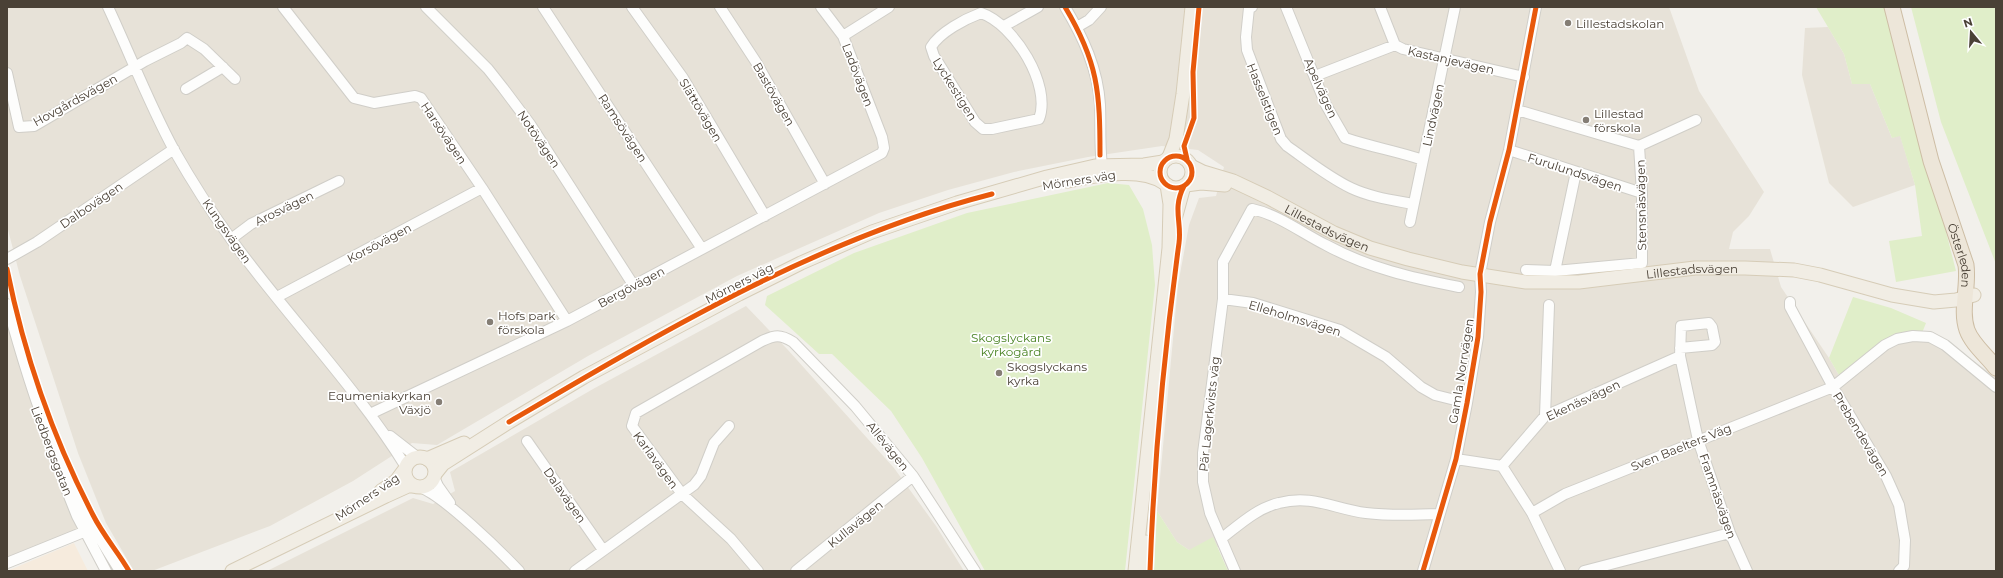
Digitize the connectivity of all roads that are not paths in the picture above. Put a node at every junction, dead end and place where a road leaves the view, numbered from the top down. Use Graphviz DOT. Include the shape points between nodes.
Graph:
graph roads {
  1 [pos="108,7"];
  2 [pos="284,7"];
  3 [pos="426,7"];
  4 [pos="543,7"];
  5 [pos="632,7"];
  6 [pos="720,7"];
  7 [pos="822,7"];
  8 [pos="889,7"];
  9 [pos="1038,7"];
  10 [pos="1065,7"];
  11 [pos="1101,7"];
  12 [pos="1192,7"];
  13 [pos="1250,7"];
  14 [pos="1286,7"];
  15 [pos="1380,7"];
  16 [pos="1455,7"];
  17 [pos="1536,7"];
  18 [pos="1892,7"];
  19 [pos="1004,26"];
  20 [pos="1077,27"];
  21 [pos="843,36"];
  22 [pos="1395,45"];
  23 [pos="1445,59"];
  24 [pos="136,66"];
  25 [pos="223,67"];
  26 [pos="7,73"];
  27 [pos="1315,76"];
  28 [pos="1524,77"];
  29 [pos="236,79"];
  30 [pos="186,89"];
  31 [pos="1183,94"];
  32 [pos="1517,110"];
  33 [pos="1696,120"];
  34 [pos="1639,146"];
  35 [pos="884,148"];
  36 [pos="174,149"];
  37 [pos="1509,150"];
  38 [pos="1166,159"];
  39 [pos="1423,160"];
  40 [pos="1189,162"];
  41 [pos="1102,170"];
  42 [pos="1576,172"];
  43 [pos="339,181"];
  44 [pos="825,184"];
  45 [pos="1165,184"];
  46 [pos="1185,186"];
  47 [pos="482,188"];
  48 [pos="1250,189"];
  49 [pos="1642,193"];
  50 [pos="1413,204"];
  51 [pos="1252,209"];
  52 [pos="765,216"];
  53 [pos="1410,222"];
  54 [pos="231,239"];
  55 [pos="1169,248"];
  56 [pos="702,249"];
  57 [pos="7,259"];
  58 [pos="1408,259"];
  59 [pos="1642,263"];
  60 [pos="1526,270"];
  61 [pos="1555,271"];
  62 [pos="1480,274"];
  63 [pos="1404,275"];
  64 [pos="634,286"];
  65 [pos="1459,287"];
  66 [pos="1970,296"];
  67 [pos="277,298"];
  68 [pos="1223,299"];
  69 [pos="1790,302"];
  70 [pos="7,304"];
  71 [pos="1549,305"];
  72 [pos="567,321"];
  73 [pos="7,328"];
  74 [pos="784,336"];
  75 [pos="1680,352"];
  76 [pos="1996,357"];
  77 [pos="1996,368"];
  78 [pos="1833,387"];
  79 [pos="1996,387"];
  80 [pos="1467,403"];
  81 [pos="370,414"];
  82 [pos="1545,416"];
  83 [pos="509,422"];
  84 [pos="729,426"];
  85 [pos="383,431"];
  86 [pos="527,440"];
  87 [pos="1698,440"];
  88 [pos="1150,443"];
  89 [pos="422,458"];
  90 [pos="1456,459"];
  91 [pos="1502,466"];
  92 [pos="405,468"];
  93 [pos="434,475"];
  94 [pos="913,476"];
  95 [pos="416,487"];
  96 [pos="682,494"];
  97 [pos="1532,513"];
  98 [pos="1439,514"];
  99 [pos="462,517"];
  100 [pos="328,524"];
  101 [pos="90,529"];
  102 [pos="1730,534"];
  103 [pos="1222,538"];
  104 [pos="603,550"];
  105 [pos="7,562"];
  106 [pos="233,570"];
  107 [pos="106,571"];
  108 [pos="120,571"];
  109 [pos="519,571"];
  110 [pos="575,571"];
  111 [pos="758,571"];
  112 [pos="796,571"];
  113 [pos="974,571"];
  114 [pos="1135,571"];
  115 [pos="1145,571"];
  116 [pos="1235,571"];
  117 [pos="1423,571"];
  118 [pos="1560,571"];
  119 [pos="1584,571"];
  120 [pos="1747,571"];
  121 [pos="1899,571"];
  1 -- 24 [label="street, Kungsvägen"];
  2 -- 47 [label="street, Harsövägen" via="354,98 374,103 415,96 421,98"];
  3 -- 64 [label="street, Notövägen" via="488,68 530,124"];
  4 -- 56 [label="street, Ramsövägen"];
  5 -- 52 [label="street, Slättövägen" via="683,78"];
  6 -- 44 [label="street, Bastövägen" via="756,62"];
  7 -- 21 [label="street, Ladövägen"];
  8 -- 21 [label="street"];
  9 -- 19 [label="street"];
  10 -- 20 [label="street"];
  11 -- 20 [label="street" via="1089,20"];
  12 -- 31 [label="main road"];
  13 -- 50 [label="street, Hasselstigen" via="1246,37 1250,59 1286,146 1351,188"];
  14 -- 27 [label="street, Apelvägen"];
  15 -- 22 [label="street, Kastanjevägen"];
  16 -- 23 [label="street, Lindvägen"];
  17 -- 28 [label="street, Gamla Norrvägen"];
  18 -- 66 [label="highway, Österleden" via="1931,161 1966,265"];
  19 -- 19 [label="street, Lyckestigen" via="981,13 936,40 931,47 975,122 983,129 1039,119 1042,110 1040,87 1028,58"];
  20 -- 41 [label="street" via="1090,56 1098,87"];
  21 -- 35 [label="street, Ladövägen"];
  22 -- 23 [label="street, Kastanjevägen"];
  22 -- 27 [label="street"];
  23 -- 28 [label="street, Kastanjevägen"];
  23 -- 39 [label="street, Lindvägen"];
  24 -- 25 [label="street" via="187,38 204,49"];
  24 -- 26 [label="street, Hovgårdsvägen" via="34,126 19,126"];
  24 -- 36 [label="street, Kungsvägen"];
  25 -- 29 [label="street"];
  25 -- 30 [label="street"];
  27 -- 39 [label="street, Apelvägen" via="1326,105 1345,138"];
  28 -- 32 [label="street, Gamla Norrvägen"];
  31 -- 38 [label="main road" via="1176,139"];
  31 -- 40 [label="main road" via="1183,138"];
  32 -- 34 [label="street"];
  32 -- 37 [label="street, Gamla Norrvägen"];
  33 -- 34 [label="street"];
  34 -- 49 [label="street, Stensnäsvägen"];
  35 -- 44 [label="street, Bergövägen" via="877,156"];
  36 -- 54 [label="street, Kungsvägen"];
  36 -- 57 [label="street, Dalbovägen" via="37,242"];
  37 -- 42 [label="street, Furulundsvägen"];
  37 -- 62 [label="street, Gamla Norrvägen" via="1490,222"];
  38 -- 40 [label="main road" via="1178,155"];
  38 -- 41 [label="main road, Mörners väg" via="1144,165"];
  38 -- 45 [label="main road" via="1160,172"];
  39 -- 50 [label="street, Lindvägen"];
  40 -- 46 [label="main road" via="1192,175"];
  40 -- 48 [label="main road, Lillestadsvägen"];
  41 -- 45 [label="main road, Mörners väg" via="1158,179"];
  41 -- 83 [label="main road, Mörners väg" via="1047,177 957,203 872,232 801,263 713,307"];
  42 -- 49 [label="street, Furulundsvägen"];
  42 -- 61 [label="street"];
  43 -- 54 [label="street, Arosvägen" via="251,224"];
  44 -- 52 [label="street, Bergövägen"];
  45 -- 46 [label="main road" via="1174,188"];
  45 -- 55 [label="main road" via="1170,204"];
  46 -- 48 [label="main road, Lillestadsvägen" via="1207,183"];
  46 -- 55 [label="main road"];
  47 -- 67 [label="street, Korsövägen"];
  47 -- 72 [label="street, Harsövägen"];
  48 -- 58 [label="main road, Lillestadsvägen" via="1334,233 1370,248"];
  49 -- 59 [label="street, Stensnäsvägen"];
  50 -- 53 [label="street, Lindvägen"];
  51 -- 63 [label="street, Lillestadsvägen" via="1294,226 1326,245 1372,266"];
  51 -- 68 [label="street, Pär Lagerkvists väg" via="1224,262"];
  52 -- 56 [label="street, Bergövägen"];
  54 -- 67 [label="street, Kungsvägen"];
  55 -- 88 [label="main road"];
  56 -- 64 [label="street, Bergövägen"];
  58 -- 62 [label="main road, Lillestadsvägen"];
  58 -- 63 [label="street"];
  59 -- 61 [label="street, Lillestadsvägen"];
  60 -- 61 [label="street, Lillestadsvägen"];
  62 -- 66 [label="main road, Lillestadsvägen" via="1526,282 1579,282 1695,268 1794,270 1922,301 1945,302"];
  62 -- 80 [label="street, Gamla Norrvägen" via="1478,337"];
  63 -- 65 [label="street, Lillestadsvägen"];
  64 -- 72 [label="street, Bergövägen"];
  66 -- 76 [label="highway, Österleden" via="1976,328 1981,339"];
  66 -- 77 [label="highway, Österleden" via="1964,316 1967,331"];
  67 -- 81 [label="street, Kungsvägen"];
  68 -- 80 [label="street, Elleholmsvägen" via="1253,303 1340,330 1386,357 1421,387 1435,395"];
  68 -- 103 [label="street, Pär Lagerkvists väg" via="1203,453 1203,482 1210,513"];
  69 -- 78 [label="street, Prebendevägen" via="1790,307"];
  70 -- 101 [label="street, Liedbergsgatan" via="24,367 49,436"];
  71 -- 82 [label="street"];
  72 -- 81 [label="street, Bergövägen"];
  73 -- 101 [label="street, Liedbergsgatan" via="48,444 77,516"];
  74 -- 94 [label="street, Allévägen" via="793,342 855,406"];
  74 -- 96 [label="street, Karlavägen" via="776,335 762,341 636,413 632,426"];
  75 -- 82 [label="street, Ekenäsvägen"];
  75 -- 87 [label="street, Framnäsvägen"];
  78 -- 79 [label="street" via="1885,345 1897,339 1913,336 1930,338 1945,345"];
  78 -- 87 [label="street, Sven Baelters Väg"];
  78 -- 121 [label="street, Prebendevägen" via="1886,476 1899,505 1905,540 1904,566"];
  80 -- 90 [label="street, Gamla Norrvägen"];
  81 -- 85 [label="street, Kungsvägen"];
  82 -- 91 [label="street, Ekenäsvägen"];
  83 -- 89 [label="main road, Mörners väg"];
  83 -- 93 [label="main road, Mörners väg" via="443,464"];
  84 -- 96 [label="street" via="714,443 701,476"];
  85 -- 89 [label="street, Kungsvägen"];
  85 -- 92 [label="street, Kungsvägen"];
  86 -- 104 [label="street, Dalavägen"];
  87 -- 97 [label="street, Sven Baelters Väg" via="1565,494"];
  87 -- 102 [label="street, Framnäsvägen"];
  88 -- 114 [label="main road"];
  88 -- 115 [label="main road"];
  89 -- 92 [label="main road" via="412,459"];
  89 -- 93 [label="main road" via="433,464"];
  90 -- 91 [label="street"];
  90 -- 98 [label="street, Gamla Norrvägen"];
  91 -- 97 [label="street"];
  92 -- 95 [label="main road" via="406,479"];
  92 -- 100 [label="main road, Mörners väg" via="396,480"];
  93 -- 95 [label="main road" via="428,484"];
  93 -- 99 [label="street" via="445,497"];
  94 -- 112 [label="street, Kullavägen"];
  94 -- 113 [label="street, Allévägen"];
  95 -- 99 [label="street" via="431,494"];
  95 -- 100 [label="main road, Mörners väg" via="401,489"];
  96 -- 104 [label="street"];
  96 -- 111 [label="street, Karlavägen" via="731,539"];
  97 -- 118 [label="street"];
  98 -- 103 [label="street" via="1400,516 1364,513 1301,499 1278,503 1259,511"];
  98 -- 117 [label="street, Gamla Norrvägen"];
  99 -- 109 [label="street"];
  100 -- 106 [label="main road, Mörners väg"];
  101 -- 105 [label="street"];
  101 -- 107 [label="street, Liedbergsgatan"];
  101 -- 108 [label="street, Liedbergsgatan"];
  102 -- 119 [label="street"];
  102 -- 120 [label="street, Framnäsvägen"];
  103 -- 116 [label="street, Pär Lagerkvists väg"];
  104 -- 110 [label="street"];
}
